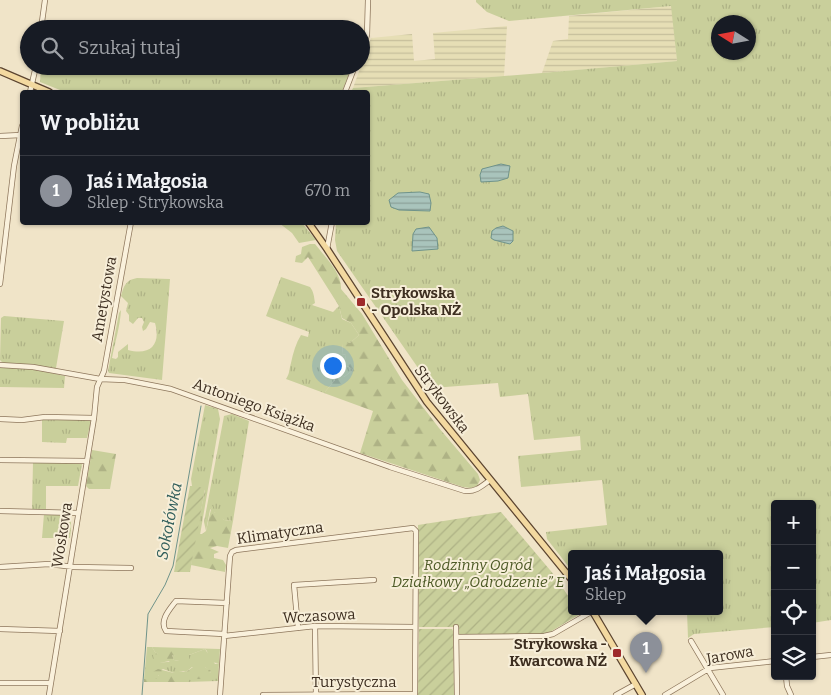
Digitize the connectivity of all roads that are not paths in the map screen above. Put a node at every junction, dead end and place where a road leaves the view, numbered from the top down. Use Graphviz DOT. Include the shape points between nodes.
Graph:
graph roads {
  1 [pos="46,0"];
  2 [pos="368,0"];
  3 [pos="42,20"];
  4 [pos="367,20"];
  5 [pos="0,71"];
  6 [pos="34,75"];
  7 [pos="352,75"];
  8 [pos="32,85"];
  9 [pos="31,90"];
  10 [pos="44,90"];
  11 [pos="346,90"];
  12 [pos="20,135"];
  13 [pos="0,136"];
  14 [pos="130,225"];
  15 [pos="310,225"];
  16 [pos="331,225"];
  17 [pos="327,249"];
  18 [pos="0,284"];
  19 [pos="0,365"];
  20 [pos="100,379"];
  21 [pos="94,418"];
  22 [pos="0,419"];
  23 [pos="0,460"];
  24 [pos="86,461"];
  25 [pos="490,480"];
  26 [pos="0,511"];
  27 [pos="78,513"];
  28 [pos="69,566"];
  29 [pos="0,567"];
  30 [pos="130,568"];
  31 [pos="568,575"];
  32 [pos="374,580"];
  33 [pos="226,603"];
  34 [pos="587,615"];
  35 [pos="594,615"];
  36 [pos="314,626"];
  37 [pos="415,627"];
  38 [pos="456,627"];
  39 [pos="298,628"];
  40 [pos="0,629"];
  41 [pos="60,631"];
  42 [pos="224,635"];
  43 [pos="456,637"];
  44 [pos="691,641"];
  45 [pos="831,655"];
  46 [pos="816,657"];
  47 [pos="771,661"];
  48 [pos="708,669"];
  49 [pos="787,680"];
  50 [pos="0,683"];
  51 [pos="51,683"];
  52 [pos="636,684"];
  53 [pos="416,694"];
  54 [pos="49,695"];
  55 [pos="220,695"];
  56 [pos="263,695"];
  57 [pos="316,695"];
  58 [pos="457,695"];
  59 [pos="616,695"];
  60 [pos="642,695"];
  61 [pos="665,695"];
  62 [pos="723,695"];
  63 [pos="791,695"];
  1 -- 3 [label="street"];
  2 -- 4 [label="street"];
  5 -- 8 [label="main road"];
  6 -- 8 [label="street"];
  7 -- 11 [label="street"];
  8 -- 9 [label="street"];
  8 -- 10 [label="main road"];
  12 -- 13 [label="street"];
  12 -- 18 [label="street"];
  14 -- 20 [label="street, Ametystowa"];
  15 -- 17 [label="main road, Strykowska"];
  16 -- 17 [label="street"];
  17 -- 25 [label="main road, Strykowska" via="415,386"];
  19 -- 20 [label="street, Antoniego Książka" via="33,367"];
  20 -- 21 [label="street, Woskowa"];
  20 -- 25 [label="street, Antoniego Książka" via="172,388 465,491 472,492"];
  21 -- 22 [label="street"];
  21 -- 24 [label="street, Woskowa"];
  23 -- 24 [label="street"];
  24 -- 27 [label="street, Woskowa"];
  25 -- 31 [label="main road, Strykowska"];
  26 -- 27 [label="street"];
  27 -- 28 [label="street, Woskowa"];
  28 -- 29 [label="street" via="34,564"];
  28 -- 30 [label="street"];
  28 -- 41 [label="street, Woskowa"];
  32 -- 39 [label="street" via="294,585"];
  33 -- 37 [label="street, Klimatyczna" via="230,556 234,550 414,529"];
  33 -- 42 [label="street, Klimatyczna"];
  33 -- 42 [label="street, Wczasowa" via="176,601 163,621 166,631"];
  34 -- 43 [label="street" via="544,636"];
  35 -- 52 [label="main road"];
  36 -- 37 [label="street, Wczasowa"];
  36 -- 39 [label="street, Wczasowa"];
  36 -- 57 [label="street"];
  37 -- 53 [label="street"];
  38 -- 43 [label="street"];
  39 -- 42 [label="street, Wczasowa"];
  40 -- 41 [label="street"];
  41 -- 51 [label="street, Woskowa"];
  42 -- 55 [label="street, Klimatyczna"];
  43 -- 58 [label="street"];
  44 -- 48 [label="street"];
  45 -- 46 [label="street"];
  47 -- 48 [label="street, Jarowa"];
  48 -- 61 [label="street, Jarowa"];
  48 -- 62 [label="street"];
  49 -- 63 [label="street"];
  50 -- 51 [label="street"];
  51 -- 54 [label="street, Woskowa"];
  52 -- 59 [label="street"];
  52 -- 60 [label="main road"];
  53 -- 57 [label="street, Turystyczna"];
  56 -- 57 [label="street, Turystyczna"];
}
